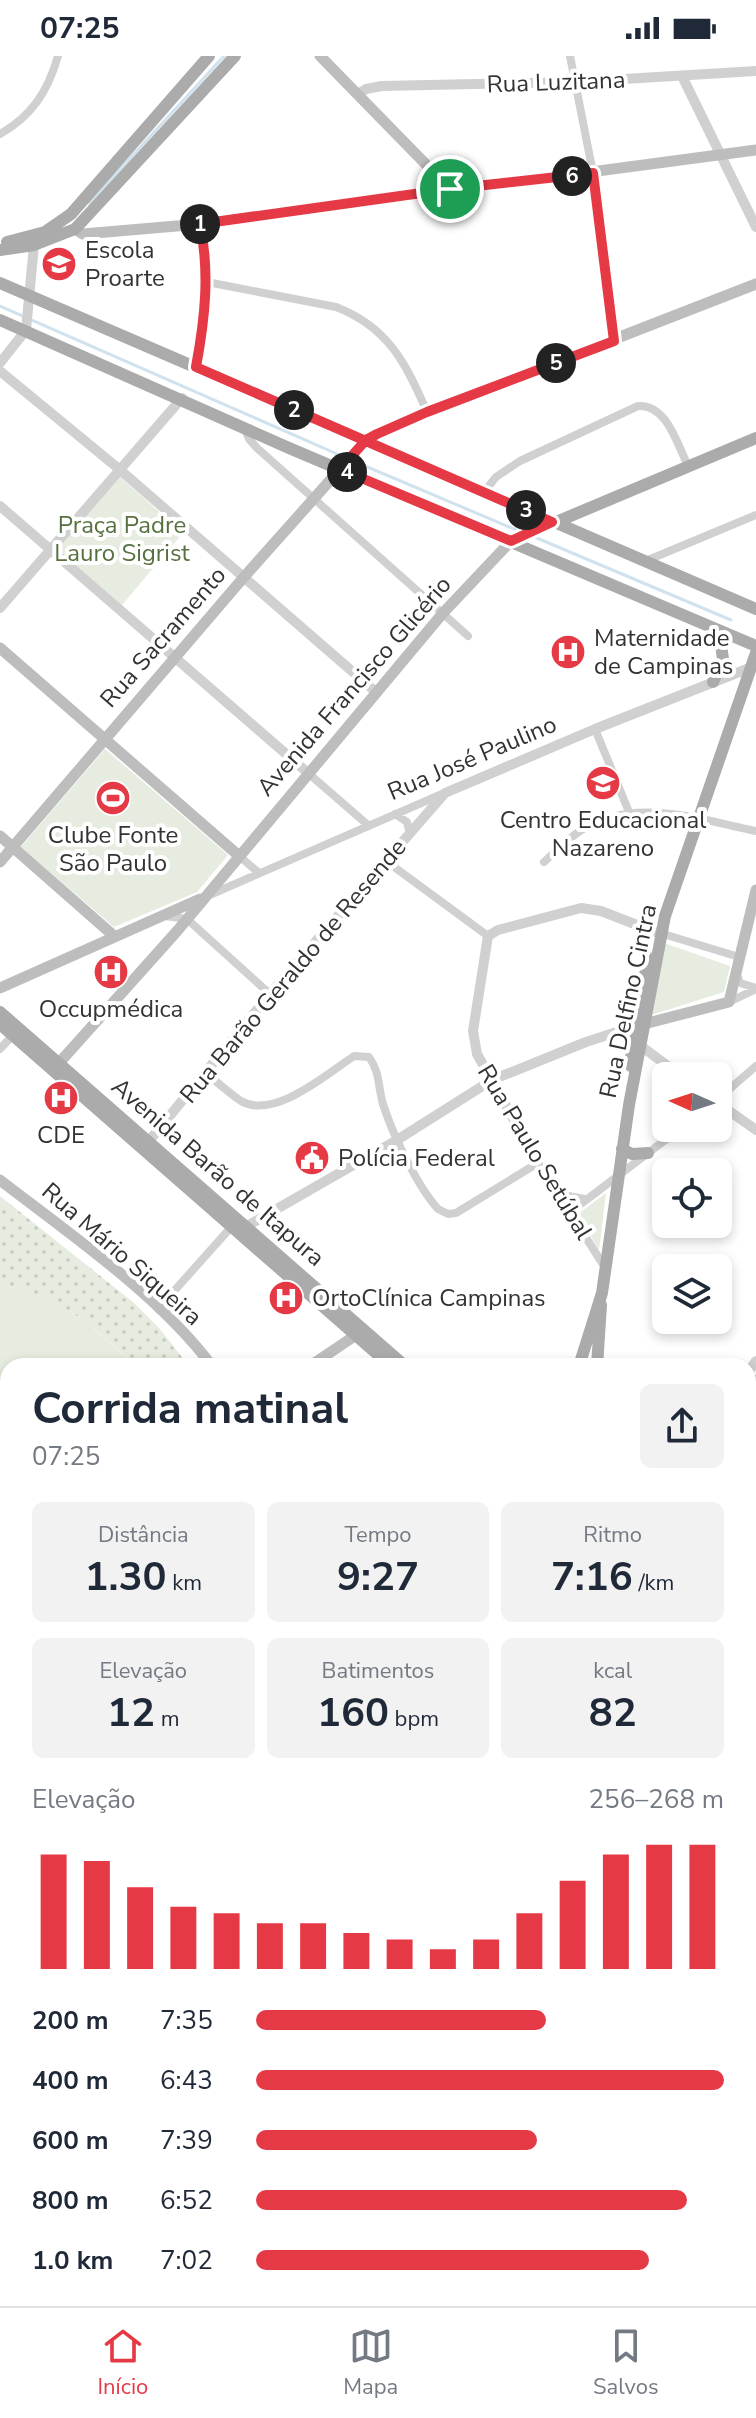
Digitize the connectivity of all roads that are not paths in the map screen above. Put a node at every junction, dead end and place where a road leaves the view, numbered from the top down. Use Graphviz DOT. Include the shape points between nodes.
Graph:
graph roads {
  1 [pos="58,56"];
  2 [pos="209,56"];
  3 [pos="235,56"];
  4 [pos="320,56"];
  5 [pos="570,56"];
  6 [pos="756,71"];
  7 [pos="682,76"];
  8 [pos="575,82"];
  9 [pos="358,94"];
  10 [pos="0,134"];
  11 [pos="756,150"];
  12 [pos="721,155"];
  13 [pos="593,173"];
  14 [pos="450,189"];
  15 [pos="200,224"];
  16 [pos="756,227"];
  17 [pos="76,228"];
  18 [pos="0,242"];
  19 [pos="34,245"];
  20 [pos="0,250"];
  21 [pos="207,282"];
  22 [pos="0,283"];
  23 [pos="756,284"];
  24 [pos="29,300"];
  25 [pos="0,320"];
  26 [pos="26,326"];
  27 [pos="614,341"];
  28 [pos="0,363"];
  29 [pos="196,367"];
  30 [pos="0,371"];
  31 [pos="182,398"];
  32 [pos="427,412"];
  33 [pos="244,426"];
  34 [pos="756,438"];
  35 [pos="364,442"];
  36 [pos="688,466"];
  37 [pos="342,467"];
  38 [pos="119,469"];
  39 [pos="484,492"];
  40 [pos="314,498"];
  41 [pos="0,506"];
  42 [pos="756,515"];
  43 [pos="548,524"];
  44 [pos="516,538"];
  45 [pos="50,550"];
  46 [pos="648,560"];
  47 [pos="244,577"];
  48 [pos="0,608"];
  49 [pos="756,609"];
  50 [pos="443,613"];
  51 [pos="719,631"];
  52 [pos="468,636"];
  53 [pos="756,646"];
  54 [pos="0,648"];
  55 [pos="756,653"];
  56 [pos="173,658"];
  57 [pos="752,667"];
  58 [pos="713,682"];
  59 [pos="376,692"];
  60 [pos="595,729"];
  61 [pos="105,739"];
  62 [pos="308,773"];
  63 [pos="445,793"];
  64 [pos="629,812"];
  65 [pos="395,814"];
  66 [pos="698,819"];
  67 [pos="369,826"];
  68 [pos="756,831"];
  69 [pos="410,834"];
  70 [pos="0,836"];
  71 [pos="12,847"];
  72 [pos="238,855"];
  73 [pos="386,861"];
  74 [pos="0,862"];
  75 [pos="544,862"];
  76 [pos="259,873"];
  77 [pos="756,890"];
  78 [pos="208,895"];
  79 [pos="161,916"];
  80 [pos="187,919"];
  81 [pos="658,933"];
  82 [pos="114,936"];
  83 [pos="488,936"];
  84 [pos="739,957"];
  85 [pos="736,971"];
  86 [pos="0,988"];
  87 [pos="756,988"];
  88 [pos="270,994"];
  89 [pos="729,1002"];
  90 [pos="0,1012"];
  91 [pos="0,1024"];
  92 [pos="638,1026"];
  93 [pos="13,1035"];
  94 [pos="641,1046"];
  95 [pos="0,1049"];
  96 [pos="60,1062"];
  97 [pos="662,1062"];
  98 [pos="756,1066"];
  99 [pos="206,1073"];
  100 [pos="492,1080"];
  101 [pos="732,1088"];
  102 [pos="629,1105"];
  103 [pos="732,1112"];
  104 [pos="756,1130"];
  105 [pos="397,1140"];
  106 [pos="663,1142"];
  107 [pos="146,1144"];
  108 [pos="622,1149"];
  109 [pos="648,1153"];
  110 [pos="538,1163"];
  111 [pos="619,1177"];
  112 [pos="0,1180"];
  113 [pos="557,1194"];
  114 [pos="586,1199"];
  115 [pos="569,1213"];
  116 [pos="233,1225"];
  117 [pos="247,1226"];
  118 [pos="606,1269"];
  119 [pos="602,1293"];
  120 [pos="158,1309"];
  121 [pos="359,1333"];
  122 [pos="599,1351"];
  123 [pos="204,1358"];
  124 [pos="322,1358"];
  125 [pos="383,1358"];
  126 [pos="394,1358"];
  127 [pos="581,1358"];
  128 [pos="584,1358"];
  129 [pos="598,1358"];
  1 -- 10 [label="street" via="41,99"];
  2 -- 18 [label="main road" via="71,214 45,232"];
  3 -- 17 [label="main road"];
  4 -- 9 [label="main road"];
  5 -- 8 [label="street"];
  6 -- 7 [label="street, Rua Luzitana"];
  7 -- 8 [label="street, Rua Luzitana"];
  7 -- 12 [label="street"];
  8 -- 9 [label="street, Rua Luzitana" via="382,86"];
  8 -- 13 [label="street"];
  9 -- 14 [label="main road"];
  11 -- 12 [label="main road"];
  12 -- 13 [label="main road"];
  12 -- 16 [label="street"];
  13 -- 14 [label="main road"];
  13 -- 27 [label="street"];
  14 -- 15 [label="main road"];
  15 -- 17 [label="main road" via="83,234"];
  15 -- 21 [label="main road"];
  17 -- 19 [label="main road"];
  19 -- 20 [label="main road"];
  19 -- 24 [label="street"];
  21 -- 29 [label="main road"];
  21 -- 32 [label="street" via="354,314 396,350"];
  22 -- 24 [label="main road"];
  23 -- 27 [label="main road, Rua Sacramento"];
  24 -- 26 [label="street"];
  24 -- 29 [label="main road"];
  25 -- 26 [label="main road"];
  26 -- 28 [label="street"];
  26 -- 31 [label="main road"];
  27 -- 32 [label="main road, Rua Sacramento"];
  29 -- 35 [label="main road"];
  30 -- 38 [label="street"];
  31 -- 33 [label="main road"];
  31 -- 38 [label="street"];
  32 -- 35 [label="main road, Rua Sacramento"];
  33 -- 37 [label="main road"];
  33 -- 40 [label="street" via="257,448"];
  34 -- 36 [label="main road, Avenida Francisco Glicério"];
  35 -- 37 [label="main road, Rua Sacramento"];
  35 -- 39 [label="main road"];
  36 -- 39 [label="street" via="658,411 638,406 520,461"];
  36 -- 43 [label="main road, Avenida Francisco Glicério"];
  37 -- 40 [label="main road, Rua Sacramento"];
  37 -- 44 [label="main road"];
  38 -- 45 [label="street"];
  38 -- 47 [label="street"];
  39 -- 43 [label="main road"];
  40 -- 47 [label="main road, Rua Sacramento"];
  40 -- 50 [label="street"];
  41 -- 45 [label="street"];
  42 -- 46 [label="street"];
  43 -- 44 [label="main road, Avenida Francisco Glicério"];
  43 -- 46 [label="main road"];
  44 -- 50 [label="main road, Avenida Francisco Glicério"];
  44 -- 51 [label="main road"];
  45 -- 48 [label="street"];
  45 -- 56 [label="street"];
  46 -- 49 [label="main road"];
  47 -- 56 [label="main road, Rua Sacramento"];
  47 -- 59 [label="street"];
  50 -- 52 [label="street"];
  50 -- 59 [label="main road, Avenida Francisco Glicério"];
  51 -- 53 [label="main road"];
  51 -- 58 [label="main road" via="723,659"];
  54 -- 61 [label="main road"];
  55 -- 57 [label="main road, Rua Delfino Cintra"];
  56 -- 61 [label="main road, Rua Sacramento"];
  56 -- 62 [label="street"];
  57 -- 58 [label="street, Rua José Paulino"];
  57 -- 66 [label="main road, Rua Delfino Cintra"];
  58 -- 60 [label="street, Rua José Paulino"];
  59 -- 62 [label="main road, Avenida Francisco Glicério"];
  60 -- 63 [label="street, Rua José Paulino"];
  60 -- 64 [label="street"];
  61 -- 71 [label="main road, Rua Sacramento"];
  61 -- 72 [label="main road"];
  62 -- 67 [label="street"];
  62 -- 72 [label="main road, Avenida Francisco Glicério"];
  63 -- 65 [label="street, Rua José Paulino"];
  63 -- 69 [label="street, Rua Barão Geraldo de Resende"];
  64 -- 66 [label="street"];
  64 -- 75 [label="street" via="578,833"];
  65 -- 67 [label="street, Rua José Paulino"];
  65 -- 69 [label="street" via="407,822"];
  66 -- 68 [label="street"];
  66 -- 81 [label="main road, Rua Delfino Cintra"];
  67 -- 76 [label="street, Rua José Paulino"];
  69 -- 73 [label="street, Rua Barão Geraldo de Resende"];
  70 -- 71 [label="main road"];
  71 -- 74 [label="main road, Rua Sacramento"];
  71 -- 82 [label="main road"];
  72 -- 76 [label="street"];
  72 -- 78 [label="main road, Avenida Francisco Glicério"];
  73 -- 83 [label="street"];
  73 -- 88 [label="street, Rua Barão Geraldo de Resende"];
  76 -- 78 [label="street, Rua José Paulino"];
  77 -- 84 [label="main road"];
  78 -- 79 [label="main road, Rua José Paulino"];
  78 -- 80 [label="main road, Avenida Francisco Glicério"];
  79 -- 80 [label="street"];
  79 -- 82 [label="main road, Rua José Paulino"];
  80 -- 88 [label="street"];
  80 -- 96 [label="main road, Avenida Francisco Glicério"];
  81 -- 83 [label="street" via="581,908"];
  81 -- 84 [label="street"];
  81 -- 92 [label="main road, Rua Delfino Cintra"];
  82 -- 86 [label="main road, Rua José Paulino"];
  83 -- 100 [label="street, Rua Paulo Setúbal" via="473,1031 477,1054"];
  84 -- 85 [label="main road"];
  85 -- 87 [label="street" via="740,983"];
  85 -- 89 [label="main road"];
  87 -- 89 [label="street"];
  88 -- 99 [label="street, Rua Barão Geraldo de Resende"];
  89 -- 92 [label="main road"];
  90 -- 96 [label="main road, Avenida Barão de Itapura"];
  91 -- 93 [label="main road, Avenida Barão de Itapura"];
  92 -- 94 [label="main road, Rua Delfino Cintra"];
  92 -- 100 [label="street"];
  92 -- 102 [label="main road"];
  93 -- 95 [label="street"];
  93 -- 107 [label="main road, Avenida Barão de Itapura" via="51,1072"];
  94 -- 97 [label="street"];
  94 -- 102 [label="main road, Rua Delfino Cintra"];
  96 -- 107 [label="main road, Avenida Barão de Itapura"];
  98 -- 101 [label="street"];
  99 -- 105 [label="street" via="243,1102 257,1106 301,1092 354,1056 369,1057"];
  99 -- 107 [label="street, Rua Barão Geraldo de Resende"];
  100 -- 105 [label="street"];
  100 -- 110 [label="street, Rua Paulo Setúbal"];
  102 -- 108 [label="main road, Rua Delfino Cintra"];
  103 -- 104 [label="street"];
  105 -- 110 [label="street" via="431,1202 448,1214"];
  105 -- 117 [label="street"];
  106 -- 109 [label="street"];
  107 -- 116 [label="main road, Avenida Barão de Itapura"];
  107 -- 117 [label="main road, Avenida Barão de Itapura"];
  108 -- 109 [label="main road"];
  108 -- 111 [label="main road, Rua Delfino Cintra"];
  109 -- 111 [label="street"];
  110 -- 113 [label="street, Rua Paulo Setúbal"];
  111 -- 114 [label="street"];
  111 -- 118 [label="main road, Rua Delfino Cintra"];
  112 -- 120 [label="main road, Rua Mário Siqueira"];
  113 -- 114 [label="street"];
  113 -- 115 [label="street, Rua Paulo Setúbal"];
  114 -- 115 [label="street"];
  115 -- 118 [label="street, Rua Paulo Setúbal"];
  116 -- 120 [label="street"];
  116 -- 121 [label="main road, Avenida Barão de Itapura"];
  117 -- 121 [label="main road, Avenida Barão de Itapura"];
  118 -- 119 [label="main road, Rua Delfino Cintra"];
  119 -- 122 [label="main road"];
  119 -- 127 [label="main road, Rua Delfino Cintra"];
  120 -- 123 [label="main road, Rua Mário Siqueira"];
  121 -- 124 [label="main road"];
  121 -- 125 [label="main road, Avenida Barão de Itapura"];
  121 -- 126 [label="main road, Avenida Barão de Itapura"];
  122 -- 128 [label="main road"];
  122 -- 129 [label="main road"];
}
